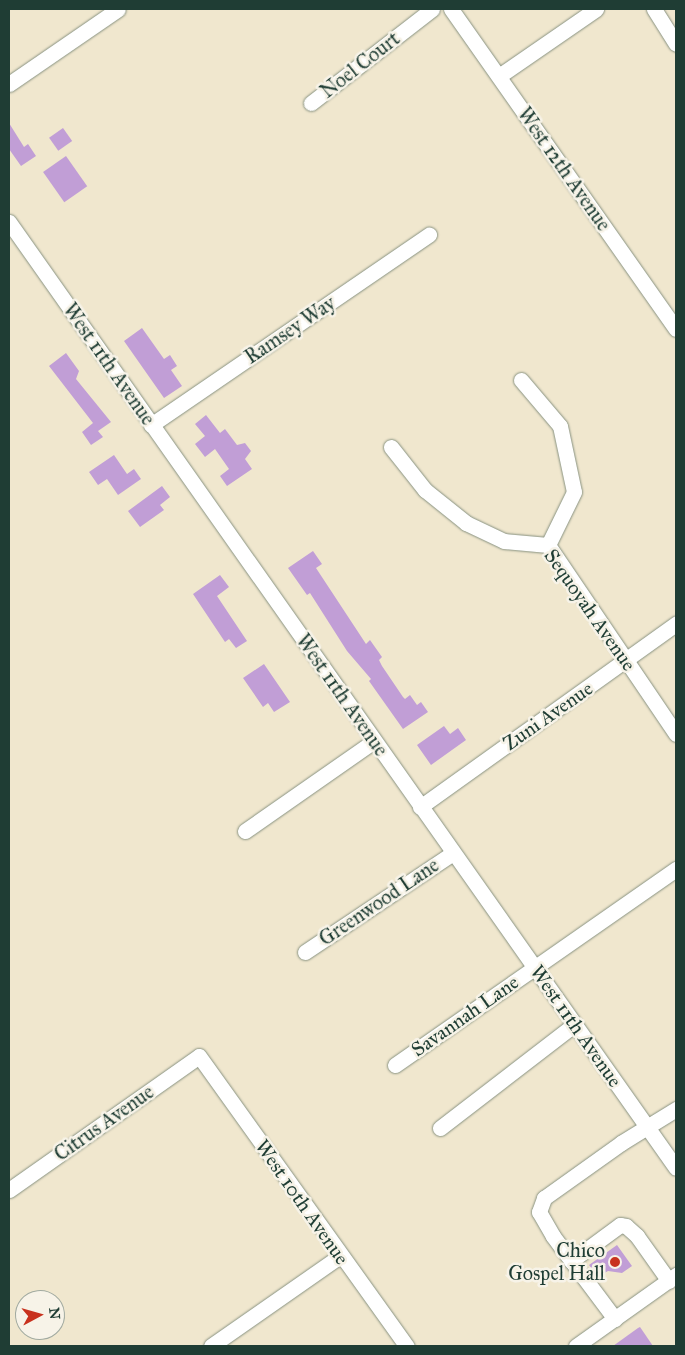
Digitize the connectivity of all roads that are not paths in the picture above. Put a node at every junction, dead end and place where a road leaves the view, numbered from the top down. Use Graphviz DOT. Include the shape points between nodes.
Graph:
graph roads {
  1 [pos="118,9"];
  2 [pos="432,9"];
  3 [pos="451,9"];
  4 [pos="596,9"];
  5 [pos="654,9"];
  6 [pos="676,44"];
  7 [pos="499,76"];
  8 [pos="9,84"];
  9 [pos="311,102"];
  10 [pos="9,222"];
  11 [pos="429,235"];
  12 [pos="676,329"];
  13 [pos="520,380"];
  14 [pos="151,425"];
  15 [pos="391,446"];
  16 [pos="548,545"];
  17 [pos="676,624"];
  18 [pos="627,660"];
  19 [pos="676,734"];
  20 [pos="374,741"];
  21 [pos="420,807"];
  22 [pos="245,831"];
  23 [pos="452,852"];
  24 [pos="676,869"];
  25 [pos="305,952"];
  26 [pos="534,967"];
  27 [pos="575,1024"];
  28 [pos="199,1056"];
  29 [pos="395,1065"];
  30 [pos="676,1109"];
  31 [pos="440,1128"];
  32 [pos="648,1129"];
  33 [pos="676,1168"];
  34 [pos="9,1190"];
  35 [pos="340,1256"];
  36 [pos="571,1261"];
  37 [pos="672,1278"];
  38 [pos="615,1319"];
  39 [pos="211,1346"];
  40 [pos="407,1346"];
  41 [pos="576,1346"];
  1 -- 8 [label="street"];
  2 -- 9 [label="street, Noel Court"];
  3 -- 7 [label="street, West 12th Avenue"];
  4 -- 7 [label="street"];
  5 -- 6 [label="street"];
  7 -- 12 [label="street, West 12th Avenue"];
  10 -- 14 [label="street, West 11th Avenue"];
  11 -- 14 [label="street, Ramsey Way"];
  13 -- 16 [label="street" via="560,426 574,492"];
  14 -- 20 [label="street, West 11th Avenue"];
  15 -- 16 [label="street, Sequoyah Avenue" via="426,490 466,523 504,541"];
  16 -- 18 [label="street, Sequoyah Avenue"];
  17 -- 18 [label="street, Zuni Avenue"];
  18 -- 19 [label="street, Sequoyah Avenue"];
  18 -- 21 [label="street, Zuni Avenue"];
  20 -- 21 [label="street, West 11th Avenue"];
  20 -- 22 [label="street"];
  21 -- 23 [label="street, West 11th Avenue"];
  23 -- 25 [label="street, Greenwood Lane"];
  23 -- 26 [label="street, West 11th Avenue"];
  24 -- 26 [label="street, Savannah Lane"];
  26 -- 27 [label="street, West 11th Avenue"];
  26 -- 29 [label="street, Savannah Lane"];
  27 -- 31 [label="street"];
  27 -- 32 [label="street, West 11th Avenue"];
  28 -- 34 [label="street, Citrus Avenue"];
  28 -- 35 [label="street, West 10th Avenue"];
  30 -- 32 [label="street"];
  32 -- 33 [label="street, West 11th Avenue"];
  32 -- 36 [label="street" via="621,1143 544,1198 539,1212"];
  35 -- 39 [label="street"];
  35 -- 40 [label="street, West 10th Avenue"];
  36 -- 37 [label="street" via="620,1226 626,1226"];
  36 -- 38 [label="street"];
  37 -- 38 [label="street"];
  38 -- 41 [label="street"];
}
